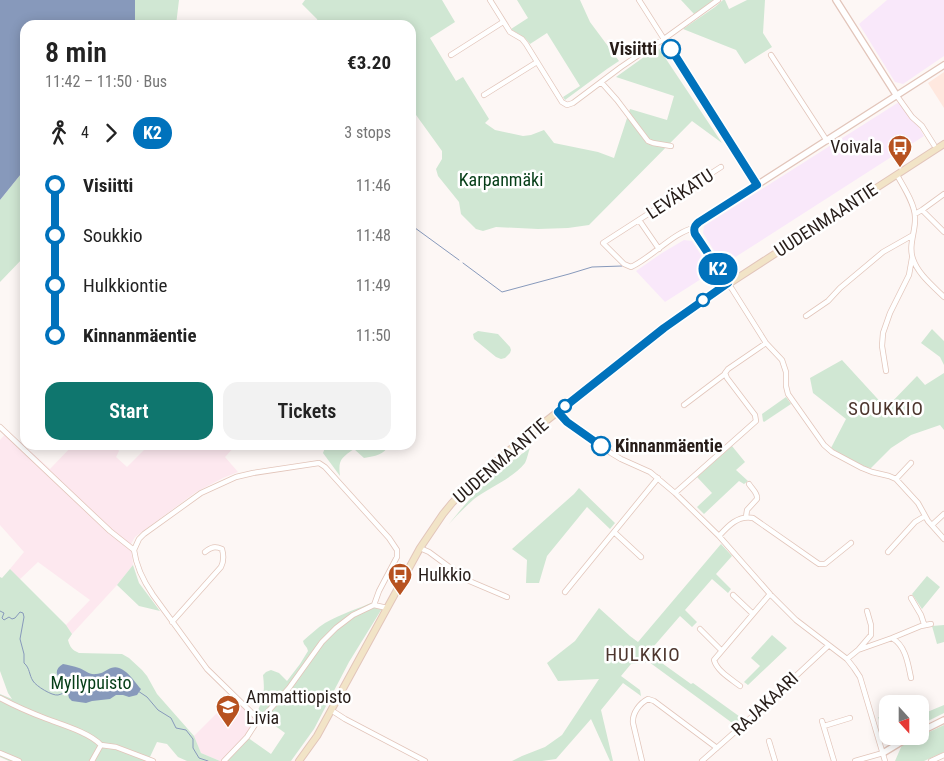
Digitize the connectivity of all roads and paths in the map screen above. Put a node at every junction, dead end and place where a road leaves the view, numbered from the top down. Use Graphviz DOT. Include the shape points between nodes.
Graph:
graph roads {
  1 [pos="490,0"];
  2 [pos="639,0"];
  3 [pos="718,0"];
  4 [pos="836,0"];
  5 [pos="503,22"];
  6 [pos="664,39"];
  7 [pos="451,55"];
  8 [pos="771,55"];
  9 [pos="538,62"];
  10 [pos="944,65"];
  11 [pos="601,82"];
  12 [pos="484,94"];
  13 [pos="897,96"];
  14 [pos="827,140"];
  15 [pos="944,144"];
  16 [pos="934,145"];
  17 [pos="670,146"];
  18 [pos="721,167"];
  19 [pos="897,175"];
  20 [pos="757,185"];
  21 [pos="944,194"];
  22 [pos="922,210"];
  23 [pos="915,214"];
  24 [pos="639,220"];
  25 [pos="694,228"];
  26 [pos="944,232"];
  27 [pos="913,235"];
  28 [pos="659,249"];
  29 [pos="912,258"];
  30 [pos="728,283"];
  31 [pos="944,298"];
  32 [pos="806,316"];
  33 [pos="766,343"];
  34 [pos="886,371"];
  35 [pos="726,374"];
  36 [pos="684,405"];
  37 [pos="558,412"];
  38 [pos="0,427"];
  39 [pos="20,446"];
  40 [pos="24,450"];
  41 [pos="911,463"];
  42 [pos="658,478"];
  43 [pos="896,479"];
  44 [pos="748,484"];
  45 [pos="675,493"];
  46 [pos="944,514"];
  47 [pos="925,516"];
  48 [pos="746,517"];
  49 [pos="932,525"];
  50 [pos="614,532"];
  51 [pos="718,536"];
  52 [pos="944,539"];
  53 [pos="851,543"];
  54 [pos="420,548"];
  55 [pos="134,550"];
  56 [pos="205,552"];
  57 [pos="888,552"];
  58 [pos="641,557"];
  59 [pos="565,592"];
  60 [pos="770,594"];
  61 [pos="733,595"];
  62 [pos="507,597"];
  63 [pos="911,598"];
  64 [pos="374,605"];
  65 [pos="387,608"];
  66 [pos="867,611"];
  67 [pos="753,614"];
  68 [pos="172,622"];
  69 [pos="924,624"];
  70 [pos="931,624"];
  71 [pos="700,629"];
  72 [pos="892,638"];
  73 [pos="828,646"];
  74 [pos="721,650"];
  75 [pos="858,650"];
  76 [pos="847,659"];
  77 [pos="911,678"];
  78 [pos="740,686"];
  79 [pos="0,698"];
  80 [pos="330,710"];
  81 [pos="850,718"];
  82 [pos="258,720"];
  83 [pos="944,720"];
  84 [pos="929,728"];
  85 [pos="769,740"];
  86 [pos="100,745"];
  87 [pos="896,745"];
  88 [pos="717,748"];
  89 [pos="0,753"];
  90 [pos="883,753"];
  91 [pos="944,755"];
  92 [pos="19,761"];
  93 [pos="92,761"];
  94 [pos="153,761"];
  95 [pos="224,761"];
  96 [pos="300,761"];
  97 [pos="425,761"];
  98 [pos="642,761"];
  99 [pos="702,761"];
  100 [pos="776,761"];
  101 [pos="834,761"];
  102 [pos="855,761"];
  103 [pos="885,761"];
  104 [pos="931,761"];
  1 -- 5 [label="street"];
  2 -- 6 [label="street"];
  3 -- 6 [label="street"];
  4 -- 13 [label="street"];
  5 -- 7 [label="street"];
  5 -- 9 [label="street" via="510,32 525,41"];
  6 -- 11 [label="street"];
  6 -- 20 [label="street"];
  8 -- 14 [label="street"];
  9 -- 11 [label="street" via="565,105"];
  9 -- 12 [label="street"];
  10 -- 13 [label="street"];
  11 -- 17 [label="street" via="648,141"];
  13 -- 14 [label="street"];
  13 -- 16 [label="street"];
  14 -- 20 [label="street"];
  15 -- 19 [label="main road, UUDENMAANTIE"];
  18 -- 24 [label="street, LEVÄKATU"];
  19 -- 23 [label="street"];
  19 -- 30 [label="main road, UUDENMAANTIE"];
  20 -- 25 [label="street"];
  21 -- 22 [label="street"];
  22 -- 23 [label="street"];
  22 -- 26 [label="street"];
  23 -- 27 [label="street"];
  24 -- 28 [label="street, LEVÄKATU"];
  24 -- 28 [label="street, LEVÄKATU" via="604,243 628,267"];
  25 -- 28 [label="street"];
  25 -- 30 [label="street"];
  27 -- 29 [label="street"];
  27 -- 32 [label="street" via="884,252"];
  29 -- 31 [label="street"];
  29 -- 34 [label="street" via="909,276 883,333"];
  30 -- 33 [label="street"];
  30 -- 37 [label="main road, UUDENMAANTIE" via="667,326"];
  33 -- 35 [label="street" via="726,370"];
  33 -- 43 [label="street" via="784,364 790,398 824,445 862,468"];
  35 -- 36 [label="street"];
  35 -- 45 [label="street" via="756,421"];
  37 -- 42 [label="street" via="611,453"];
  37 -- 54 [label="main road, UUDENMAANTIE" via="462,493"];
  38 -- 39 [label="street"];
  40 -- 55 [label="street"];
  41 -- 43 [label="street"];
  42 -- 45 [label="street"];
  42 -- 50 [label="street"];
  43 -- 47 [label="street" via="918,503"];
  44 -- 48 [label="street" via="757,497"];
  45 -- 51 [label="street"];
  46 -- 49 [label="street"];
  47 -- 49 [label="street"];
  47 -- 57 [label="street" via="915,522"];
  48 -- 51 [label="street"];
  48 -- 53 [label="street" via="756,519 818,564 825,564"];
  49 -- 52 [label="street"];
  50 -- 58 [label="street"];
  50 -- 59 [label="street"];
  51 -- 60 [label="street"];
  54 -- 62 [label="street" via="467,580"];
  54 -- 65 [label="main road, UUDENMAANTIE"];
  55 -- 64 [label="street" via="144,534 217,485 253,473 319,463 397,550 395,563"];
  55 -- 68 [label="street" via="147,586"];
  56 -- 68 [label="street" via="214,547 222,549 223,563"];
  60 -- 67 [label="street"];
  60 -- 73 [label="street"];
  61 -- 67 [label="street"];
  63 -- 69 [label="street"];
  64 -- 65 [label="street"];
  64 -- 82 [label="street" via="353,615 329,634 289,688"];
  65 -- 80 [label="main road, UUDENMAANTIE"];
  66 -- 75 [label="street" via="871,635"];
  67 -- 74 [label="street"];
  68 -- 82 [label="street" via="207,670"];
  69 -- 70 [label="street"];
  69 -- 72 [label="street"];
  71 -- 74 [label="street"];
  72 -- 75 [label="street"];
  72 -- 77 [label="street" via="902,648"];
  73 -- 76 [label="street"];
  73 -- 88 [label="street, RAJAKAARI"];
  74 -- 78 [label="street" via="714,660 718,669"];
  75 -- 76 [label="street"];
  76 -- 90 [label="street" via="860,677"];
  79 -- 86 [label="street" via="96,740"];
  80 -- 96 [label="main road, UUDENMAANTIE"];
  80 -- 97 [label="street"];
  81 -- 101 [label="street" via="823,724"];
  82 -- 95 [label="street"];
  83 -- 84 [label="street"];
  85 -- 100 [label="street"];
  86 -- 93 [label="street"];
  86 -- 94 [label="street" via="116,747"];
  87 -- 90 [label="street"];
  88 -- 98 [label="street" via="648,699 634,713 632,720"];
  88 -- 99 [label="street, RAJAKAARI"];
  89 -- 92 [label="street"];
  90 -- 102 [label="street"];
  90 -- 103 [label="street"];
  91 -- 104 [label="street"];
}
